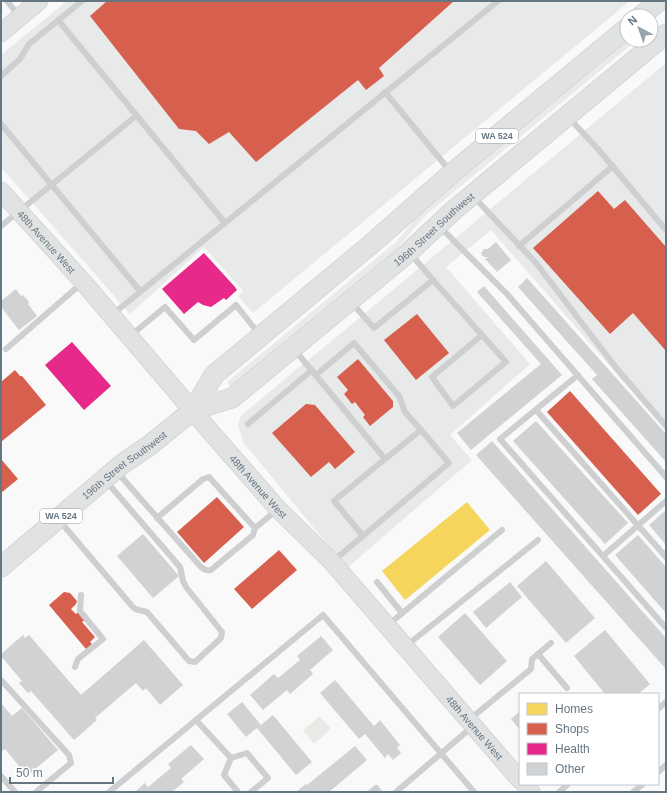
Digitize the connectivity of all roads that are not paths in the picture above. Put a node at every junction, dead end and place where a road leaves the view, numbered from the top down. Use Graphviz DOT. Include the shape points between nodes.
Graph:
graph roads {
  1 [pos="7,1"];
  2 [pos="39,1"];
  3 [pos="82,1"];
  4 [pos="498,1"];
  5 [pos="659,1"];
  6 [pos="651,8"];
  7 [pos="20,17"];
  8 [pos="58,20"];
  9 [pos="1,33"];
  10 [pos="666,34"];
  11 [pos="619,35"];
  12 [pos="1,76"];
  13 [pos="385,92"];
  14 [pos="136,116"];
  15 [pos="567,116"];
  16 [pos="1,124"];
  17 [pos="613,166"];
  18 [pos="452,173"];
  19 [pos="51,184"];
  20 [pos="1,190"];
  21 [pos="472,195"];
  22 [pos="19,210"];
  23 [pos="224,223"];
  24 [pos="438,225"];
  25 [pos="1,226"];
  26 [pos="666,230"];
  27 [pos="519,246"];
  28 [pos="409,252"];
  29 [pos="433,280"];
  30 [pos="83,282"];
  31 [pos="140,292"];
  32 [pos="350,300"];
  33 [pos="111,315"];
  34 [pos="482,335"];
  35 [pos="130,336"];
  36 [pos="261,336"];
  37 [pos="293,348"];
  38 [pos="6,349"];
  39 [pos="314,372"];
  40 [pos="578,375"];
  41 [pos="193,410"];
  42 [pos="536,410"];
  43 [pos="248,424"];
  44 [pos="666,426"];
  45 [pos="421,430"];
  46 [pos="385,459"];
  47 [pos="110,475"];
  48 [pos="666,477"];
  49 [pos="666,501"];
  50 [pos="278,509"];
  51 [pos="158,518"];
  52 [pos="58,519"];
  53 [pos="638,525"];
  54 [pos="255,528"];
  55 [pos="502,530"];
  56 [pos="364,536"];
  57 [pos="538,540"];
  58 [pos="603,556"];
  59 [pos="666,557"];
  60 [pos="332,562"];
  61 [pos="1,567"];
  62 [pos="377,582"];
  63 [pos="81,595"];
  64 [pos="402,613"];
  65 [pos="387,626"];
  66 [pos="666,628"];
  67 [pos="551,643"];
  68 [pos="405,647"];
  69 [pos="538,654"];
  70 [pos="75,667"];
  71 [pos="1,680"];
  72 [pos="567,688"];
  73 [pos="196,720"];
  74 [pos="471,723"];
  75 [pos="442,753"];
  76 [pos="231,758"];
  77 [pos="1,776"];
  78 [pos="519,779"];
  79 [pos="567,785"];
  80 [pos="642,785"];
  81 [pos="15,792"];
  82 [pos="36,792"];
  83 [pos="109,792"];
  84 [pos="238,792"];
  85 [pos="251,792"];
  86 [pos="371,792"];
  87 [pos="379,792"];
  88 [pos="396,792"];
  89 [pos="474,792"];
  90 [pos="559,792"];
  91 [pos="633,792"];
  1 -- 7 [label="lane"];
  2 -- 7 [label="street"];
  3 -- 8 [label="lane"];
  4 -- 13 [label="lane"];
  5 -- 6 [label="main road"];
  7 -- 9 [label="street"];
  8 -- 12 [label="lane" via="29,44 20,59"];
  8 -- 14 [label="lane"];
  10 -- 15 [label="main road, 196th Street Southwest"];
  11 -- 18 [label="main road, 196th Street Southwest / WA 524"];
  13 -- 18 [label="lane"];
  13 -- 23 [label="lane"];
  14 -- 19 [label="lane"];
  14 -- 23 [label="lane"];
  15 -- 17 [label="lane"];
  15 -- 21 [label="main road, 196th Street Southwest"];
  16 -- 19 [label="lane"];
  17 -- 26 [label="lane"];
  17 -- 27 [label="lane"];
  18 -- 36 [label="main road, 196th Street Southwest / WA 524"];
  19 -- 22 [label="lane"];
  19 -- 31 [label="lane"];
  20 -- 22 [label="street, 48th Avenue West"];
  21 -- 24 [label="main road, 196th Street Southwest"];
  21 -- 27 [label="lane"];
  22 -- 25 [label="lane"];
  22 -- 30 [label="street, 48th Avenue West"];
  23 -- 31 [label="lane"];
  24 -- 28 [label="main road, 196th Street Southwest"];
  24 -- 40 [label="lane" via="507,294"];
  27 -- 44 [label="lane" via="536,263 617,369"];
  28 -- 29 [label="lane"];
  28 -- 32 [label="main road, 196th Street Southwest"];
  29 -- 32 [label="lane" via="374,328"];
  29 -- 34 [label="lane"];
  30 -- 33 [label="street, 48th Avenue West"];
  30 -- 38 [label="lane"];
  31 -- 33 [label="lane"];
  32 -- 37 [label="main road, 196th Street Southwest"];
  33 -- 35 [label="street, 48th Avenue West"];
  34 -- 34 [label="lane" via="506,362 453,406 432,377"];
  35 -- 36 [label="lane" via="165,307 194,340 236,305"];
  35 -- 41 [label="street, 48th Avenue West"];
  36 -- 41 [label="main road, 196th Street Southwest / WA 524" via="214,375"];
  37 -- 39 [label="lane"];
  37 -- 41 [label="main road, 196th Street Southwest" via="232,398"];
  39 -- 43 [label="lane"];
  39 -- 45 [label="lane" via="354,343 399,396 405,412"];
  39 -- 46 [label="lane"];
  40 -- 42 [label="lane"];
  40 -- 48 [label="lane"];
  41 -- 47 [label="main road, 196th Street Southwest / WA 524"];
  41 -- 50 [label="street, 48th Avenue West"];
  42 -- 53 [label="lane"];
  42 -- 58 [label="lane" via="500,438"];
  45 -- 46 [label="lane"];
  45 -- 56 [label="lane" via="448,463"];
  46 -- 56 [label="lane" via="334,501"];
  47 -- 51 [label="lane"];
  47 -- 52 [label="main road, 196th Street Southwest / WA 524"];
  47 -- 52 [label="lane" via="180,567 186,587 222,632 221,638 195,662 189,660 147,612 132,606"];
  49 -- 53 [label="lane"];
  50 -- 54 [label="lane"];
  50 -- 60 [label="street, 48th Avenue West"];
  51 -- 54 [label="lane" via="203,479 209,477"];
  51 -- 54 [label="lane" via="201,567 207,570 211,570 253,535"];
  52 -- 61 [label="main road, 196th Street Southwest / WA 524"];
  53 -- 58 [label="lane"];
  53 -- 59 [label="lane"];
  55 -- 64 [label="lane"];
  56 -- 60 [label="lane"];
  57 -- 68 [label="lane"];
  58 -- 66 [label="lane"];
  60 -- 65 [label="street, 48th Avenue West"];
  62 -- 64 [label="lane"];
  63 -- 70 [label="lane" via="80,611 103,639 78,659"];
  64 -- 65 [label="lane"];
  65 -- 68 [label="street, 48th Avenue West"];
  67 -- 69 [label="lane"];
  68 -- 74 [label="street, 48th Avenue West"];
  69 -- 72 [label="lane"];
  69 -- 74 [label="lane" via="532,659 531,669"];
  71 -- 82 [label="lane" via="69,755 71,763"];
  73 -- 75 [label="lane" via="323,615"];
  73 -- 76 [label="lane"];
  73 -- 83 [label="lane"];
  74 -- 75 [label="lane"];
  74 -- 78 [label="street, 48th Avenue West"];
  75 -- 88 [label="lane"];
  75 -- 89 [label="lane"];
  76 -- 84 [label="lane" via="224,775"];
  76 -- 85 [label="lane" via="247,754 268,778"];
  77 -- 81 [label="lane"];
  79 -- 90 [label="lane"];
  80 -- 91 [label="lane"];
  86 -- 87 [label="lane" via="376,788"];
}
